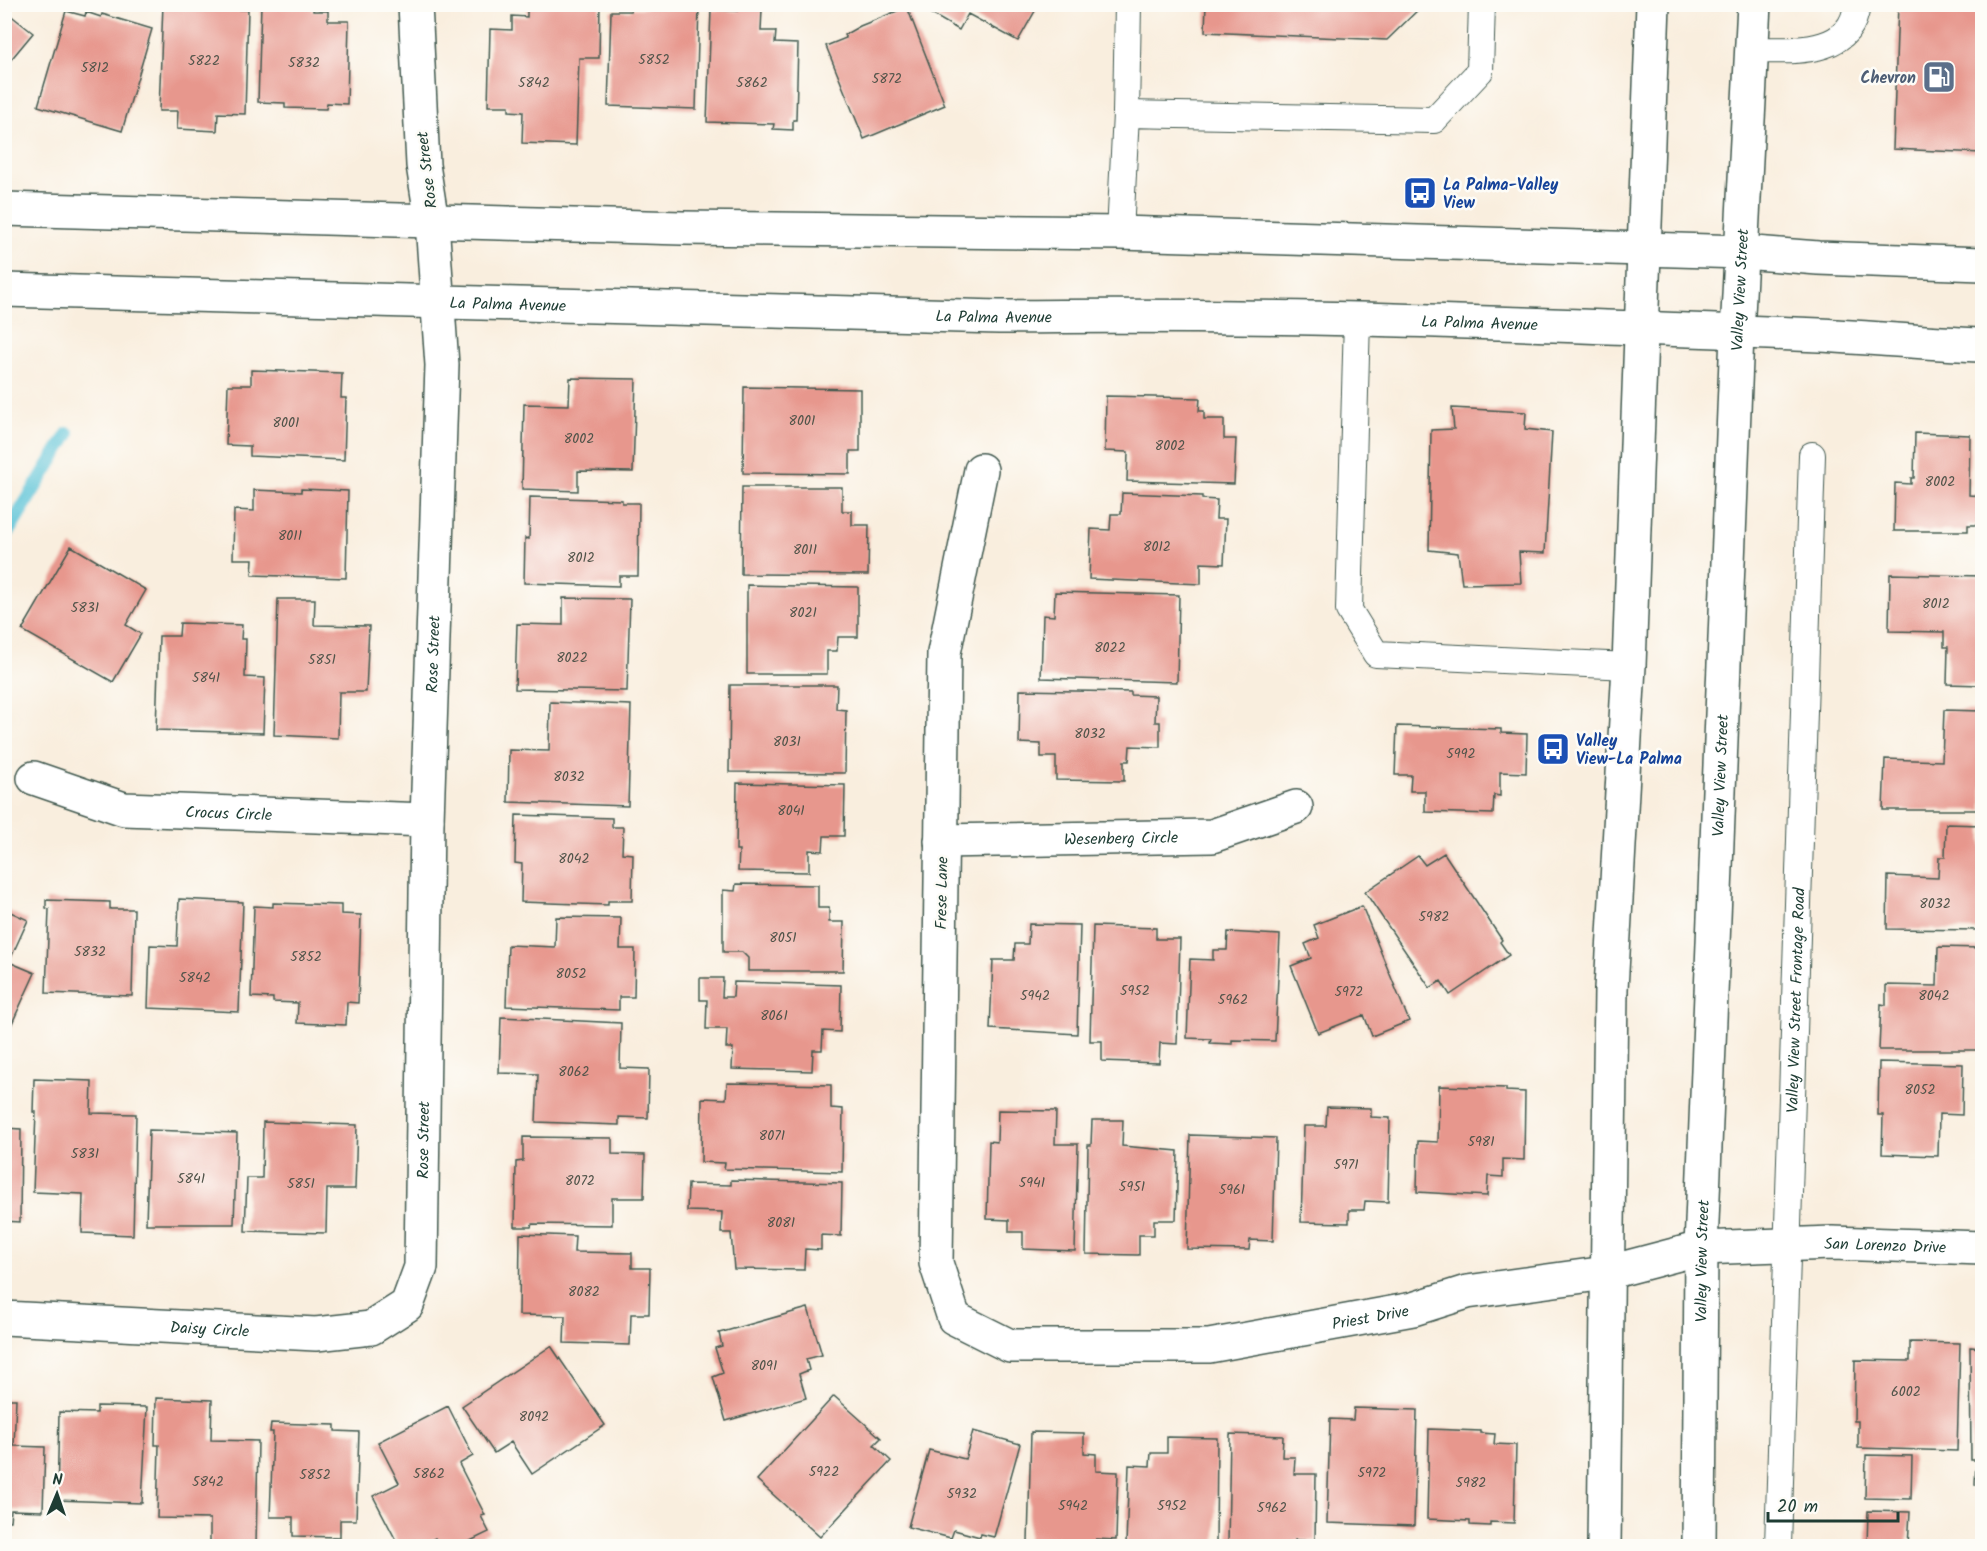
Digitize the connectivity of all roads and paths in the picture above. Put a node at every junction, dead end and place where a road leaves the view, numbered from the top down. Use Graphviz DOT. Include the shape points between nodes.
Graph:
graph roads {
  1 [pos="415,4"];
  2 [pos="1128,4"];
  3 [pos="1482,4"];
  4 [pos="1653,4"];
  5 [pos="1754,4"];
  6 [pos="1857,4"];
  7 [pos="1753,50"];
  8 [pos="1126,114"];
  9 [pos="4,209"];
  10 [pos="432,222"];
  11 [pos="1120,232"];
  12 [pos="1646,249"];
  13 [pos="1742,252"];
  14 [pos="1983,264"];
  15 [pos="4,290"];
  16 [pos="439,302"];
  17 [pos="1357,319"];
  18 [pos="1642,329"];
  19 [pos="1737,334"];
  20 [pos="1983,345"];
  21 [pos="1812,455"];
  22 [pos="981,470"];
  23 [pos="1629,666"];
  24 [pos="34,778"];
  25 [pos="1296,807"];
  26 [pos="427,820"];
  27 [pos="941,841"];
  28 [pos="1787,1244"];
  29 [pos="1701,1248"];
  30 [pos="1983,1248"];
  31 [pos="1606,1273"];
  32 [pos="407,1305"];
  33 [pos="4,1318"];
  34 [pos="954,1318"];
  35 [pos="1604,1546"];
  36 [pos="1699,1546"];
  37 [pos="1778,1546"];
  1 -- 10 [label="main road, Rose Street" via="423,165"];
  2 -- 8 [label="lane"];
  3 -- 8 [label="lane" via="1480,71 1434,120"];
  4 -- 12 [label="main road"];
  5 -- 7 [label="main road, Valley View Street"];
  6 -- 7 [label="lane" via="1856,14 1842,37 1825,46"];
  7 -- 13 [label="main road, Valley View Street"];
  8 -- 11 [label="lane"];
  9 -- 10 [label="main road"];
  10 -- 11 [label="main road"];
  10 -- 16 [label="main road, Rose Street"];
  11 -- 12 [label="main road"];
  12 -- 13 [label="main road"];
  12 -- 18 [label="main road"];
  13 -- 14 [label="main road"];
  13 -- 19 [label="main road, Valley View Street"];
  15 -- 16 [label="main road, La Palma Avenue"];
  16 -- 17 [label="main road, La Palma Avenue" via="999,317"];
  16 -- 26 [label="main road, Rose Street" via="442,365"];
  17 -- 18 [label="main road, La Palma Avenue"];
  17 -- 23 [label="lane" via="1349,610 1376,654"];
  18 -- 19 [label="main road, La Palma Avenue"];
  18 -- 23 [label="main road"];
  19 -- 20 [label="main road, La Palma Avenue"];
  19 -- 29 [label="main road, Valley View Street"];
  21 -- 28 [label="lane, Valley View Street Frontage Road"];
  22 -- 27 [label="main road, Frese Lane" via="944,653"];
  23 -- 31 [label="main road" via="1611,989"];
  24 -- 26 [label="main road, Crocus Circle" via="124,809"];
  25 -- 27 [label="main road, Wesenberg Circle" via="1212,836"];
  26 -- 32 [label="main road, Rose Street" via="421,1267"];
  27 -- 34 [label="main road, Frese Lane" via="936,1263"];
  28 -- 29 [label="main road, Priest Drive"];
  28 -- 30 [label="main road, San Lorenzo Drive"];
  28 -- 37 [label="lane, Valley View Street Frontage Road"];
  29 -- 31 [label="main road, Priest Drive"];
  29 -- 36 [label="main road, Valley View Street"];
  31 -- 34 [label="main road, Priest Drive" via="1467,1292 1413,1309 1209,1346 1010,1346"];
  31 -- 35 [label="main road"];
  32 -- 33 [label="main road, Daisy Circle" via="371,1328 316,1334"];
}
